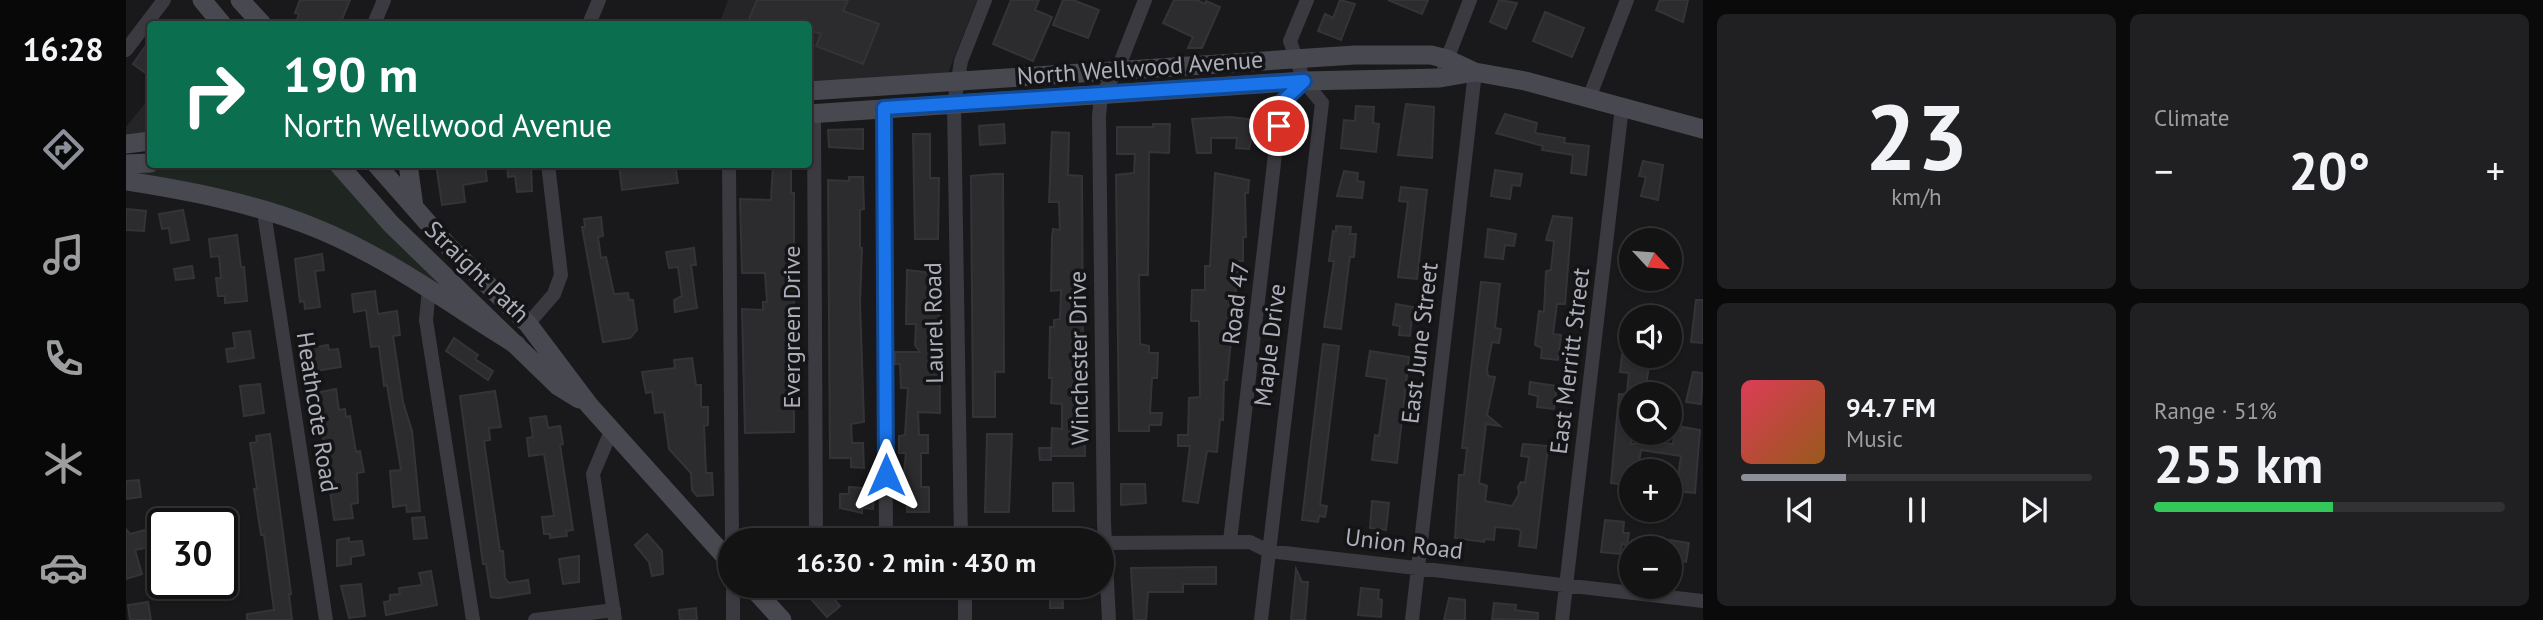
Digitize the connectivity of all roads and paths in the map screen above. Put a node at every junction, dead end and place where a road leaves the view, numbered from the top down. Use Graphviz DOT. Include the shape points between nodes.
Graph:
graph roads {
  1 [pos="164,0"];
  2 [pos="202,0"];
  3 [pos="240,0"];
  4 [pos="384,0"];
  5 [pos="599,0"];
  6 [pos="985,0"];
  7 [pos="1145,0"];
  8 [pos="1307,0"];
  9 [pos="1470,0"];
  10 [pos="1627,0"];
  11 [pos="148,21"];
  12 [pos="220,21"];
  13 [pos="259,21"];
  14 [pos="375,21"];
  15 [pos="590,21"];
  16 [pos="147,22"];
  17 [pos="126,50"];
  18 [pos="1296,59"];
  19 [pos="1447,59"];
  20 [pos="1117,71"];
  21 [pos="1475,72"];
  22 [pos="1440,78"];
  23 [pos="958,81"];
  24 [pos="1304,81"];
  25 [pos="812,91"];
  26 [pos="1101,95"];
  27 [pos="1589,98"];
  28 [pos="954,104"];
  29 [pos="1622,107"];
  30 [pos="884,108"];
  31 [pos="812,113"];
  32 [pos="1703,129"];
  33 [pos="147,141"];
  34 [pos="126,144"];
  35 [pos="126,163"];
  36 [pos="147,163"];
  37 [pos="342,168"];
  38 [pos="379,168"];
  39 [pos="409,168"];
  40 [pos="548,168"];
  41 [pos="729,168"];
  42 [pos="812,168"];
  43 [pos="126,181"];
  44 [pos="414,208"];
  45 [pos="264,212"];
  46 [pos="429,289"];
  47 [pos="528,324"];
  48 [pos="517,345"];
  49 [pos="589,405"];
  50 [pos="612,429"];
  51 [pos="732,528"];
  52 [pos="817,528"];
  53 [pos="886,528"];
  54 [pos="961,528"];
  55 [pos="1104,528"];
  56 [pos="1230,541"];
  57 [pos="1114,543"];
  58 [pos="718,548"];
  59 [pos="1269,551"];
  60 [pos="1418,569"];
  61 [pos="1566,586"];
  62 [pos="733,598"];
  63 [pos="762,598"];
  64 [pos="965,598"];
  65 [pos="1108,598"];
  66 [pos="1703,601"];
  67 [pos="614,615"];
  68 [pos="326,620"];
  69 [pos="472,620"];
  70 [pos="535,620"];
  71 [pos="733,620"];
  72 [pos="782,620"];
  73 [pos="965,620"];
  74 [pos="1109,620"];
  75 [pos="1261,620"];
  76 [pos="1412,620"];
  77 [pos="1562,620"];
  1 -- 11 [label="street"];
  2 -- 12 [label="main road"];
  3 -- 13 [label="main road"];
  4 -- 14 [label="street"];
  5 -- 15 [label="street"];
  6 -- 23 [label="street, Laurel Road"];
  7 -- 20 [label="street"];
  8 -- 18 [label="street" via="1290,41"];
  9 -- 19 [label="street"];
  10 -- 27 [label="street"];
  16 -- 17 [label="street"];
  18 -- 19 [label="main road, North Wellwood Avenue" via="1401,55"];
  18 -- 20 [label="main road, North Wellwood Avenue"];
  18 -- 24 [label="street, Maple Drive"];
  19 -- 21 [label="main road, North Wellwood Avenue"];
  19 -- 22 [label="street"];
  20 -- 23 [label="main road, North Wellwood Avenue"];
  20 -- 26 [label="street"];
  21 -- 22 [label="main road, North Wellwood Avenue"];
  21 -- 27 [label="main road, North Wellwood Avenue"];
  21 -- 60 [label="street, East June Street"];
  22 -- 24 [label="main road, North Wellwood Avenue"];
  23 -- 25 [label="main road, North Wellwood Avenue"];
  23 -- 28 [label="street, Laurel Road"];
  24 -- 26 [label="main road, North Wellwood Avenue"];
  24 -- 56 [label="street, Road 47" via="1281,103"];
  24 -- 59 [label="street, Maple Drive" via="1322,103"];
  26 -- 28 [label="main road, North Wellwood Avenue"];
  26 -- 55 [label="street, Winchester Drive"];
  27 -- 29 [label="main road, North Wellwood Avenue"];
  28 -- 30 [label="main road, North Wellwood Avenue"];
  28 -- 54 [label="street, Laurel Road"];
  29 -- 32 [label="main road, North Wellwood Avenue"];
  29 -- 61 [label="street, East Merritt Street"];
  30 -- 31 [label="main road, North Wellwood Avenue"];
  30 -- 53 [label="street"];
  33 -- 34 [label="main road"];
  35 -- 36 [label="main road"];
  37 -- 48 [label="main road, Straight Path" via="391,223"];
  38 -- 44 [label="main road, Straight Path"];
  39 -- 44 [label="main road"];
  40 -- 47 [label="street" via="561,275 554,294"];
  41 -- 51 [label="street"];
  42 -- 52 [label="street, Evergreen Drive"];
  43 -- 45 [label="main road" via="214,195"];
  44 -- 47 [label="main road, Straight Path"];
  45 -- 46 [label="main road" via="355,246"];
  45 -- 68 [label="street, Heathcote Road"];
  46 -- 48 [label="main road"];
  46 -- 69 [label="street" via="426,320"];
  47 -- 49 [label="main road, Straight Path"];
  48 -- 49 [label="main road, Straight Path" via="558,386"];
  49 -- 50 [label="main road, Straight Path"];
  50 -- 58 [label="main road, Straight Path"];
  50 -- 67 [label="street" via="593,474"];
  56 -- 57 [label="street, Union Road"];
  56 -- 59 [label="street, Union Road" via="1250,542"];
  59 -- 60 [label="street, Union Road"];
  59 -- 75 [label="street, Maple Drive"];
  60 -- 61 [label="street, Union Road"];
  60 -- 76 [label="street, East June Street"];
  61 -- 66 [label="street, Union Road"];
  61 -- 77 [label="street, East Merritt Street"];
  62 -- 71 [label="street"];
  63 -- 72 [label="main road"];
  64 -- 73 [label="street"];
  65 -- 74 [label="street, Winchester Drive"];
  67 -- 70 [label="street"];
}
